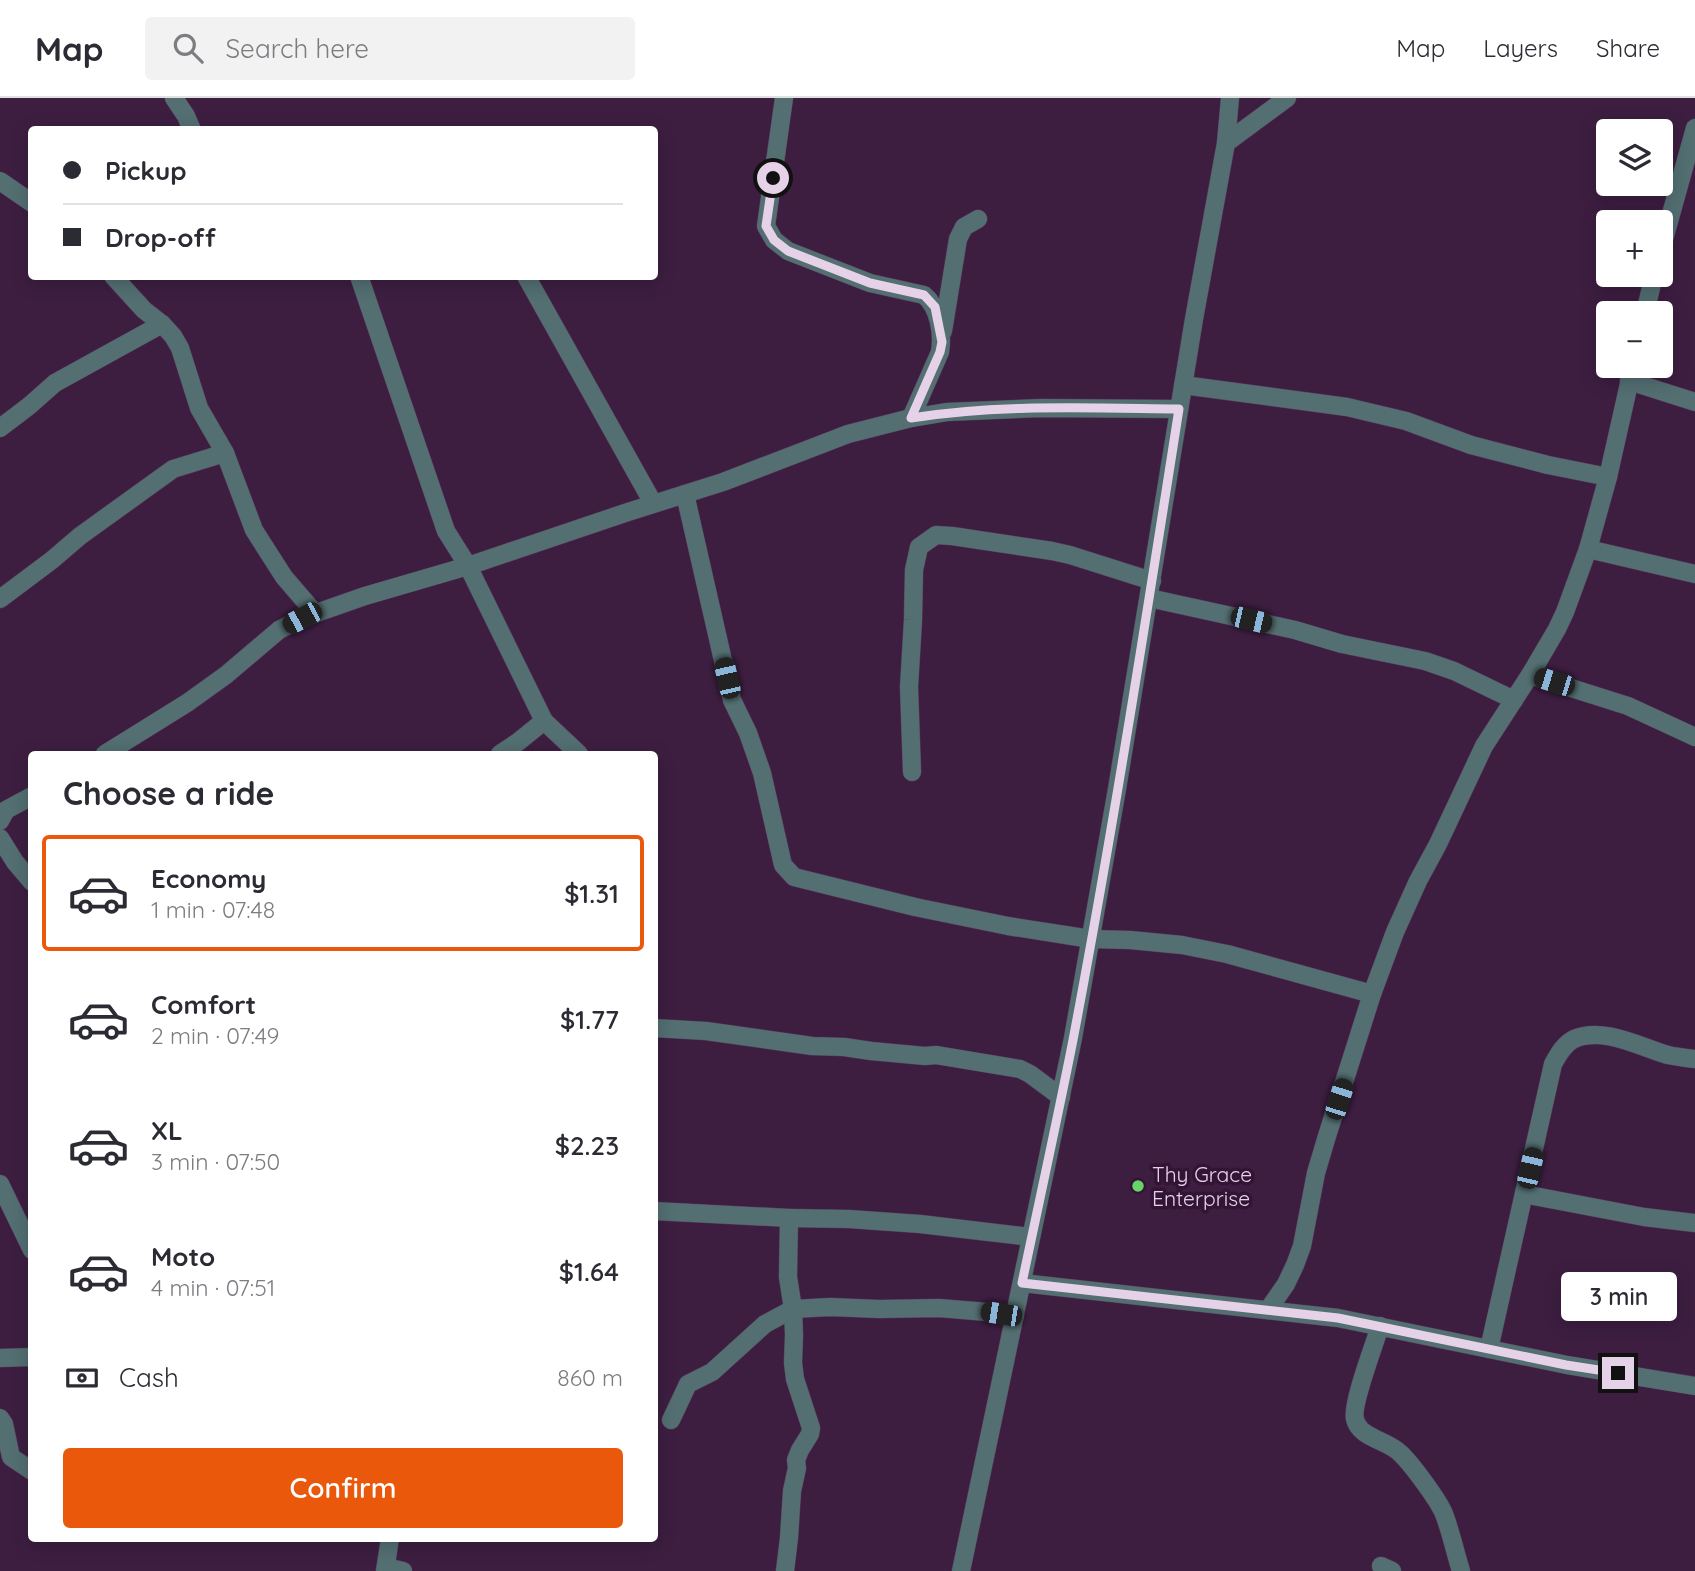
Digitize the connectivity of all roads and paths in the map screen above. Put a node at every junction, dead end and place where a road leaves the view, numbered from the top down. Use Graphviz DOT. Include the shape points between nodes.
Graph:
graph roads {
  1 [pos="174,98"];
  2 [pos="784,98"];
  3 [pos="1230,98"];
  4 [pos="1287,98"];
  5 [pos="190,126"];
  6 [pos="1695,128"];
  7 [pos="1226,143"];
  8 [pos="0,181"];
  9 [pos="28,200"];
  10 [pos="1672,210"];
  11 [pos="978,219"];
  12 [pos="117,280"];
  13 [pos="360,280"];
  14 [pos="528,280"];
  15 [pos="162,324"];
  16 [pos="942,342"];
  17 [pos="1630,378"];
  18 [pos="1642,378"];
  19 [pos="1183,385"];
  20 [pos="1695,402"];
  21 [pos="1179,409"];
  22 [pos="911,418"];
  23 [pos="0,429"];
  24 [pos="225,453"];
  25 [pos="1608,477"];
  26 [pos="685,494"];
  27 [pos="653,503"];
  28 [pos="1588,549"];
  29 [pos="468,566"];
  30 [pos="1695,574"];
  31 [pos="1151,590"];
  32 [pos="0,599"];
  33 [pos="316,613"];
  34 [pos="1530,675"];
  35 [pos="1514,700"];
  36 [pos="544,721"];
  37 [pos="1695,737"];
  38 [pos="110,751"];
  39 [pos="504,751"];
  40 [pos="576,751"];
  41 [pos="912,772"];
  42 [pos="28,798"];
  43 [pos="0,821"];
  44 [pos="3,849"];
  45 [pos="28,877"];
  46 [pos="1091,939"];
  47 [pos="1372,994"];
  48 [pos="658,1028"];
  49 [pos="1695,1059"];
  50 [pos="1061,1097"];
  51 [pos="0,1184"];
  52 [pos="1524,1195"];
  53 [pos="658,1211"];
  54 [pos="789,1218"];
  55 [pos="1695,1223"];
  56 [pos="1031,1237"];
  57 [pos="28,1242"];
  58 [pos="1022,1283"];
  59 [pos="793,1309"];
  60 [pos="1269,1310"];
  61 [pos="1015,1316"];
  62 [pos="1380,1326"];
  63 [pos="1489,1349"];
  64 [pos="28,1357"];
  65 [pos="0,1358"];
  66 [pos="1695,1386"];
  67 [pos="0,1418"];
  68 [pos="671,1420"];
  69 [pos="28,1468"];
  70 [pos="390,1542"];
  71 [pos="391,1570"];
  72 [pos="785,1571"];
  73 [pos="961,1571"];
  74 [pos="1461,1571"];
  1 -- 5 [label="street"];
  2 -- 16 [label="street" via="766,226 774,240 788,251 870,283 924,295 935,307"];
  3 -- 7 [label="street"];
  4 -- 7 [label="street"];
  6 -- 10 [label="street"];
  7 -- 19 [label="street"];
  8 -- 9 [label="street"];
  11 -- 16 [label="street" via="964,227 958,239"];
  12 -- 15 [label="street"];
  13 -- 29 [label="street" via="446,531"];
  14 -- 27 [label="street"];
  15 -- 23 [label="street" via="55,383"];
  15 -- 24 [label="street" via="180,348 199,408"];
  16 -- 22 [label="street"];
  17 -- 25 [label="street"];
  18 -- 20 [label="street"];
  19 -- 21 [label="street"];
  19 -- 25 [label="street" via="1347,407 1406,421 1471,445"];
  21 -- 22 [label="street" via="1041,408"];
  21 -- 31 [label="street"];
  22 -- 26 [label="street" via="848,434"];
  24 -- 32 [label="street" via="173,469"];
  24 -- 33 [label="street" via="254,530 284,577"];
  25 -- 28 [label="street"];
  26 -- 27 [label="street"];
  26 -- 46 [label="street" via="732,700 762,773 788,872 915,907"];
  27 -- 29 [label="street"];
  28 -- 30 [label="street"];
  28 -- 34 [label="street" via="1557,629"];
  29 -- 33 [label="street"];
  29 -- 36 [label="street"];
  31 -- 35 [label="street" via="1342,644 1425,661"];
  31 -- 41 [label="street" via="1052,551 936,535 919,547 909,687"];
  31 -- 46 [label="street"];
  33 -- 38 [label="street" via="279,630 187,704"];
  34 -- 35 [label="street"];
  34 -- 37 [label="street" via="1628,706"];
  35 -- 47 [label="street" via="1484,746 1418,881"];
  36 -- 39 [label="street"];
  36 -- 40 [label="street"];
  42 -- 43 [label="street" via="6,810"];
  44 -- 45 [label="street"];
  46 -- 47 [label="street" via="1227,954"];
  46 -- 50 [label="street"];
  47 -- 60 [label="street" via="1320,1160 1302,1246"];
  48 -- 50 [label="street" via="936,1055 1020,1069"];
  49 -- 52 [label="street" via="1620,1038 1591,1035 1572,1040 1553,1064"];
  50 -- 56 [label="street"];
  51 -- 57 [label="street"];
  52 -- 55 [label="street"];
  52 -- 63 [label="street"];
  53 -- 54 [label="street"];
  54 -- 56 [label="street" via="920,1224"];
  54 -- 59 [label="street" via="788,1277"];
  56 -- 58 [label="street"];
  58 -- 60 [label="street"];
  58 -- 61 [label="street"];
  59 -- 61 [label="street" via="939,1308"];
  59 -- 68 [label="street" via="765,1324 712,1372 688,1384"];
  59 -- 72 [label="street" via="795,1379 811,1428 796,1460"];
  60 -- 62 [label="street"];
  61 -- 73 [label="street"];
  62 -- 63 [label="street"];
  62 -- 74 [label="street" via="1355,1405 1355,1420 1359,1429 1400,1453 1435,1498 1445,1515"];
  63 -- 66 [label="street"];
  64 -- 65 [label="street"];
  67 -- 69 [label="street" via="12,1457"];
  70 -- 71 [label="street"];
}
